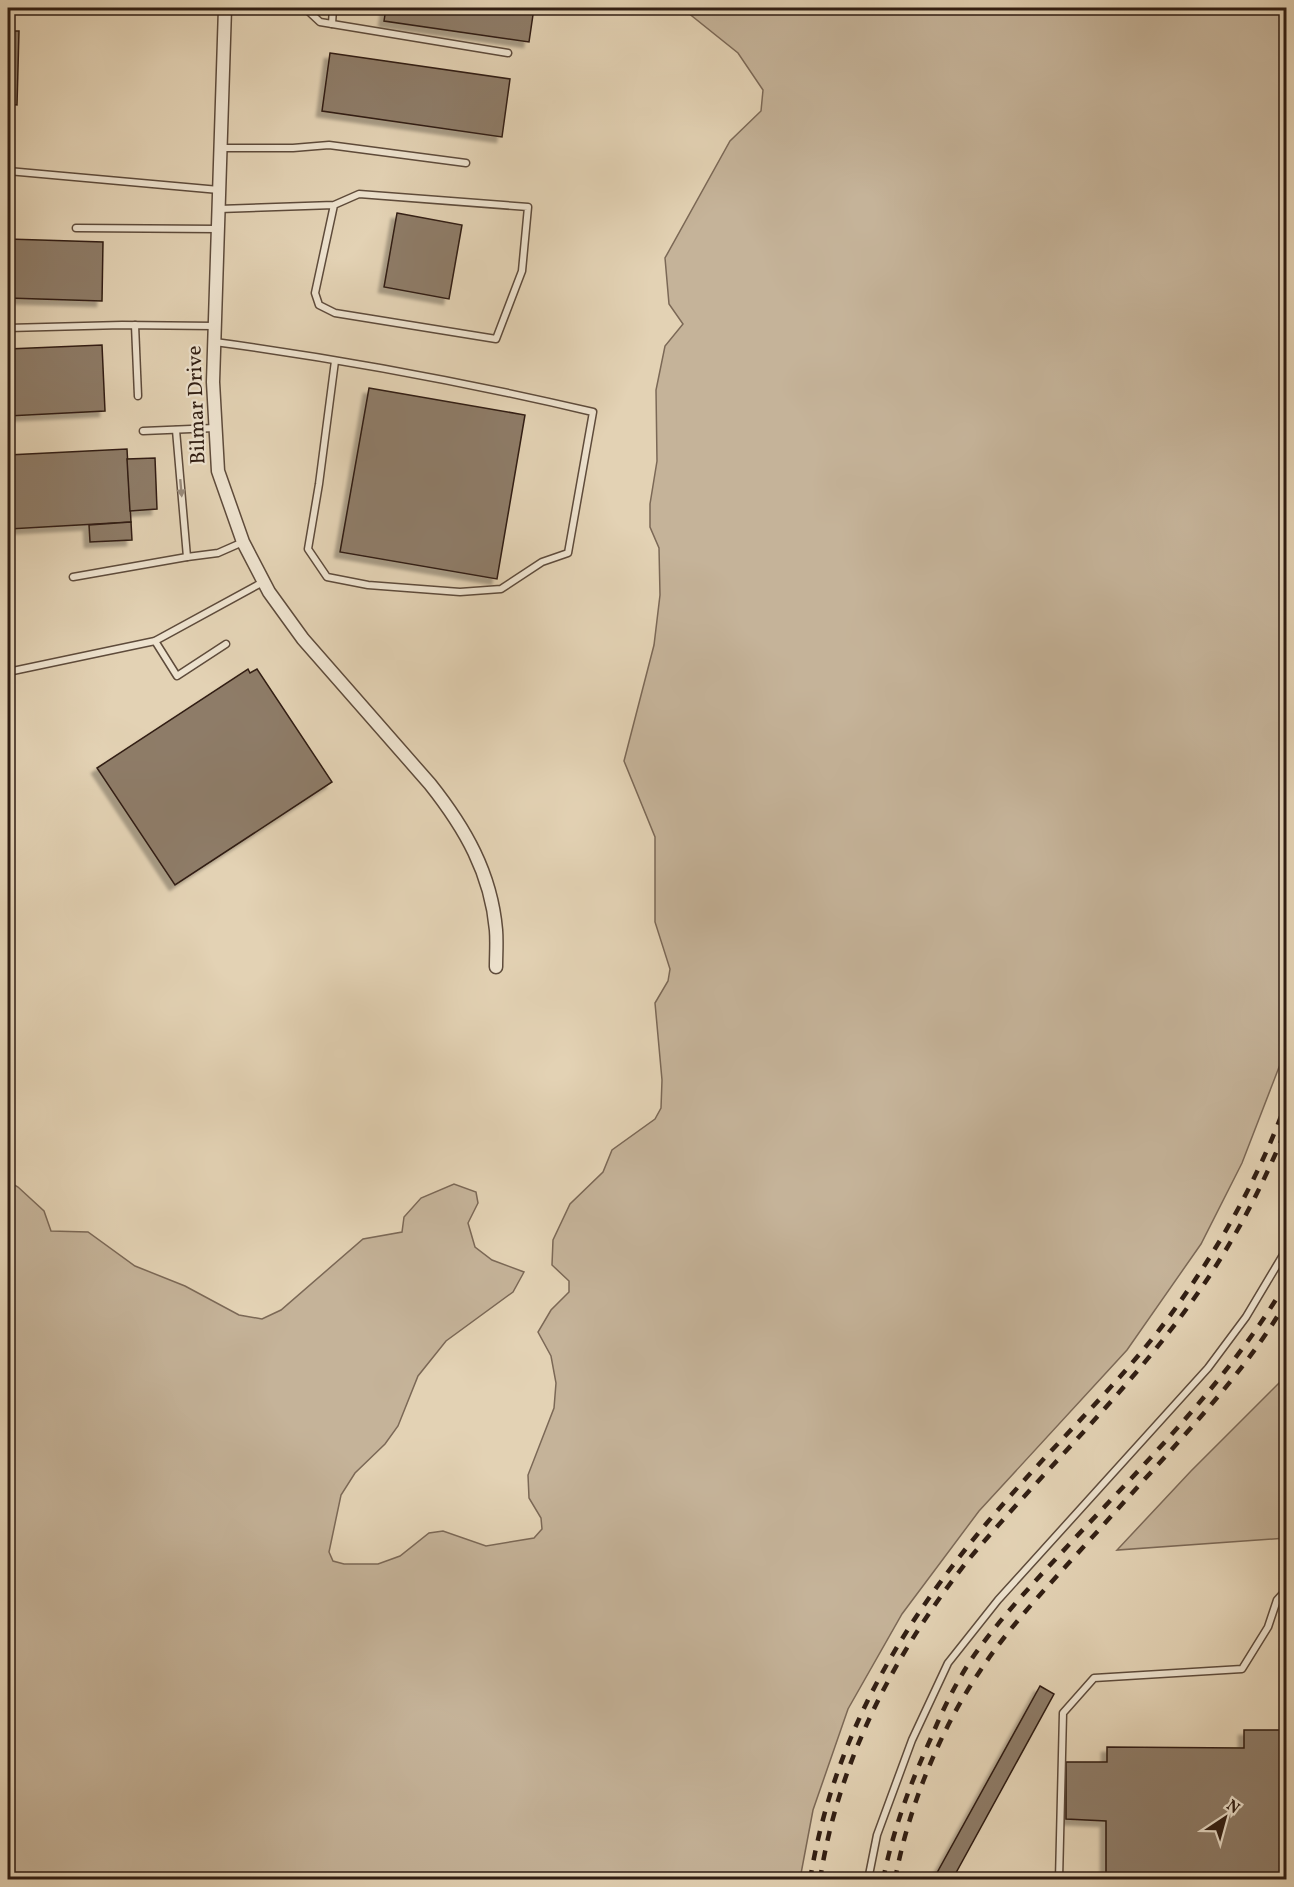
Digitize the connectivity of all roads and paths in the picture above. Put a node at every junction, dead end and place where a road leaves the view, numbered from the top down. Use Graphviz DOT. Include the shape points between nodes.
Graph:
graph roads {
  1 [pos="225,8"];
  2 [pos="305,8"];
  3 [pos="333,8"];
  4 [pos="332,24"];
  5 [pos="508,53"];
  6 [pos="220,148"];
  7 [pos="466,163"];
  8 [pos="8,171"];
  9 [pos="219,190"];
  10 [pos="334,205"];
  11 [pos="219,210"];
  12 [pos="76,228"];
  13 [pos="218,229"];
  14 [pos="135,325"];
  15 [pos="215,326"];
  16 [pos="8,328"];
  17 [pos="214,342"];
  18 [pos="336,361"];
  19 [pos="138,396"];
  20 [pos="216,428"];
  21 [pos="176,429"];
  22 [pos="143,431"];
  23 [pos="243,542"];
  24 [pos="187,557"];
  25 [pos="73,577"];
  26 [pos="263,582"];
  27 [pos="155,641"];
  28 [pos="226,644"];
  29 [pos="8,672"];
  30 [pos="496,967"];
  31 [pos="1287,1250"];
  32 [pos="1287,1590"];
  33 [pos="868,1880"];
  34 [pos="1059,1880"];
  1 -- 6 [label="street, Bilmar Drive"];
  2 -- 4 [label="lane" via="320,22"];
  3 -- 4 [label="lane"];
  4 -- 5 [label="lane"];
  6 -- 7 [label="lane" via="329,145"];
  6 -- 9 [label="street, Bilmar Drive"];
  8 -- 9 [label="lane"];
  9 -- 11 [label="street, Bilmar Drive"];
  10 -- 10 [label="lane" via="315,293 320,305 335,313 496,339 522,271 528,207 359,194"];
  10 -- 11 [label="lane"];
  11 -- 13 [label="street, Bilmar Drive"];
  12 -- 13 [label="lane"];
  13 -- 15 [label="street, Bilmar Drive"];
  14 -- 15 [label="lane"];
  14 -- 16 [label="lane"];
  14 -- 19 [label="lane"];
  15 -- 17 [label="street, Bilmar Drive"];
  17 -- 18 [label="lane"];
  17 -- 20 [label="street, Bilmar Drive"];
  18 -- 18 [label="lane" via="518,394 593,412 568,553 542,562 501,589 460,592 368,585 327,577 308,549"];
  20 -- 21 [label="lane"];
  20 -- 23 [label="street, Bilmar Drive" via="218,471"];
  21 -- 22 [label="lane"];
  21 -- 24 [label="lane, one-way"];
  23 -- 24 [label="lane" via="218,553"];
  23 -- 26 [label="street, Bilmar Drive"];
  24 -- 25 [label="lane"];
  26 -- 27 [label="lane"];
  26 -- 30 [label="street, Bilmar Drive" via="303,639 430,784 468,837 486,879 496,929"];
  27 -- 28 [label="lane" via="177,676"];
  27 -- 29 [label="lane"];
  31 -- 33 [label="lane" via="1246,1317 1208,1368 998,1600 948,1664 912,1740 877,1835"];
  32 -- 34 [label="lane" via="1277,1600 1268,1628 1242,1669 1094,1678 1063,1713"];
}
